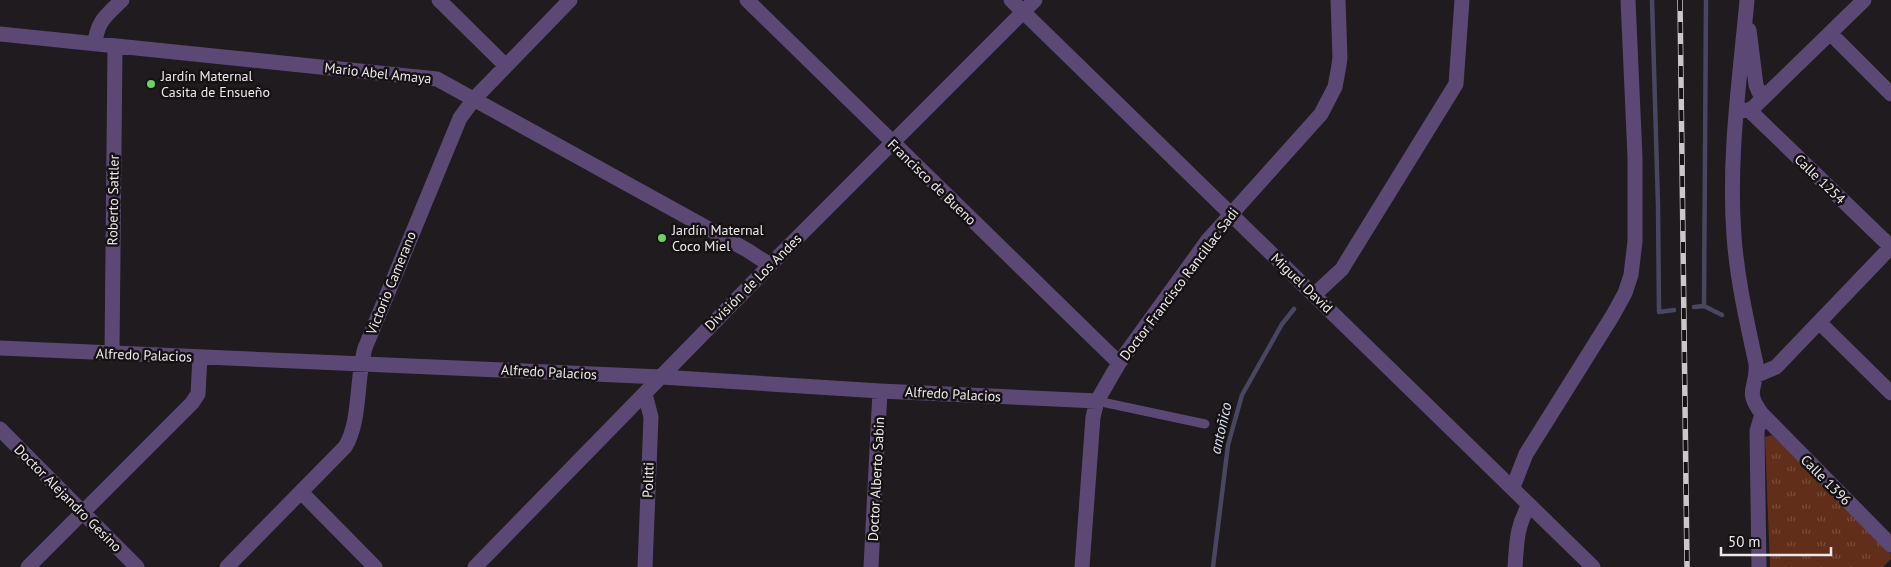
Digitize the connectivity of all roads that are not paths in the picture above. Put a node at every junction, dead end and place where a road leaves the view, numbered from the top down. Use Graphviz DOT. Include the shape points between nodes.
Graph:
graph roads {
  1 [pos="122,0"];
  2 [pos="439,0"];
  3 [pos="570,0"];
  4 [pos="747,0"];
  5 [pos="1011,0"];
  6 [pos="1035,0"];
  7 [pos="1338,0"];
  8 [pos="1462,0"];
  9 [pos="1628,0"];
  10 [pos="1864,0"];
  11 [pos="1746,5"];
  12 [pos="1023,12"];
  13 [pos="1830,33"];
  14 [pos="0,34"];
  15 [pos="95,44"];
  16 [pos="115,46"];
  17 [pos="506,66"];
  18 [pos="1891,94"];
  19 [pos="1764,97"];
  20 [pos="474,99"];
  21 [pos="1742,111"];
  22 [pos="892,143"];
  23 [pos="1231,214"];
  24 [pos="1891,247"];
  25 [pos="770,265"];
  26 [pos="1314,295"];
  27 [pos="1819,322"];
  28 [pos="0,348"];
  29 [pos="112,354"];
  30 [pos="200,358"];
  31 [pos="360,364"];
  32 [pos="1119,364"];
  33 [pos="1757,375"];
  34 [pos="661,377"];
  35 [pos="880,391"];
  36 [pos="1891,393"];
  37 [pos="645,394"];
  38 [pos="1097,401"];
  39 [pos="1762,414"];
  40 [pos="1205,424"];
  41 [pos="0,429"];
  42 [pos="1513,487"];
  43 [pos="301,492"];
  44 [pos="1530,505"];
  45 [pos="83,512"];
  46 [pos="1891,545"];
  47 [pos="28,567"];
  48 [pos="136,567"];
  49 [pos="227,567"];
  50 [pos="375,567"];
  51 [pos="475,567"];
  52 [pos="645,567"];
  53 [pos="871,567"];
  54 [pos="1082,567"];
  55 [pos="1515,567"];
  56 [pos="1593,567"];
  57 [pos="1759,567"];
  1 -- 15 [label="street" via="101,21 96,30"];
  2 -- 17 [label="street"];
  3 -- 17 [label="street, Victorio Camerano"];
  4 -- 22 [label="street, Francisco de Bueno"];
  5 -- 12 [label="street, Miguel David"];
  6 -- 12 [label="street, División de Los Andes"];
  7 -- 23 [label="street, Doctor Francisco Rancillac Sadi" via="1340,58 1329,100 1321,114"];
  8 -- 26 [label="street" via="1456,84 1342,269"];
  9 -- 42 [label="street" via="1635,157 1631,275 1617,308 1526,454"];
  10 -- 13 [label="street"];
  11 -- 19 [label="street" via="1756,85"];
  11 -- 21 [label="street"];
  12 -- 22 [label="street, División de Los Andes"];
  12 -- 23 [label="street, Miguel David"];
  13 -- 18 [label="street"];
  13 -- 19 [label="street"];
  14 -- 15 [label="street, Mario Abel Amaya"];
  15 -- 16 [label="street, Mario Abel Amaya"];
  16 -- 20 [label="street, Mario Abel Amaya" via="437,79"];
  16 -- 29 [label="street, Roberto Sattler"];
  17 -- 20 [label="street, Victorio Camerano"];
  19 -- 21 [label="street"];
  20 -- 25 [label="street, Mario Abel Amaya"];
  20 -- 31 [label="street, Victorio Camerano" via="452,134"];
  21 -- 24 [label="street, Calle 1254"];
  21 -- 33 [label="street" via="1733,152 1734,235"];
  22 -- 25 [label="street, División de Los Andes"];
  22 -- 32 [label="street, Francisco de Bueno"];
  23 -- 26 [label="street, Miguel David"];
  23 -- 32 [label="street, Doctor Francisco Rancillac Sadi" via="1208,240"];
  24 -- 27 [label="street"];
  25 -- 34 [label="street, División de Los Andes"];
  26 -- 42 [label="street, Miguel David"];
  27 -- 33 [label="street" via="1776,367"];
  27 -- 36 [label="street"];
  28 -- 29 [label="street, Alfredo Palacios"];
  29 -- 30 [label="street, Alfredo Palacios"];
  30 -- 31 [label="street, Alfredo Palacios"];
  30 -- 45 [label="street" via="198,394 192,403"];
  31 -- 34 [label="street, Alfredo Palacios"];
  31 -- 43 [label="street, Victorio Camerano" via="350,438"];
  32 -- 38 [label="street, Doctor Francisco Rancillac Sadi"];
  33 -- 39 [label="street" via="1752,386 1752,398"];
  34 -- 35 [label="street, Alfredo Palacios"];
  34 -- 37 [label="street, División de Los Andes"];
  35 -- 38 [label="street, Alfredo Palacios"];
  35 -- 53 [label="street, Doctor Alberto Sabin"];
  37 -- 51 [label="street, División de Los Andes"];
  37 -- 52 [label="street, Politti" via="651,417"];
  38 -- 40 [label="lane"];
  38 -- 54 [label="street, Doctor Francisco Rancillac Sadi"];
  39 -- 46 [label="street, Calle 1396"];
  39 -- 57 [label="street" via="1756,431"];
  41 -- 45 [label="street, Doctor Alejandro Gesino"];
  42 -- 44 [label="street, Miguel David"];
  43 -- 49 [label="street, Victorio Camerano"];
  43 -- 50 [label="street"];
  44 -- 55 [label="street" via="1518,532"];
  44 -- 56 [label="street, Miguel David"];
  45 -- 47 [label="street"];
  45 -- 48 [label="street, Doctor Alejandro Gesino"];
}
